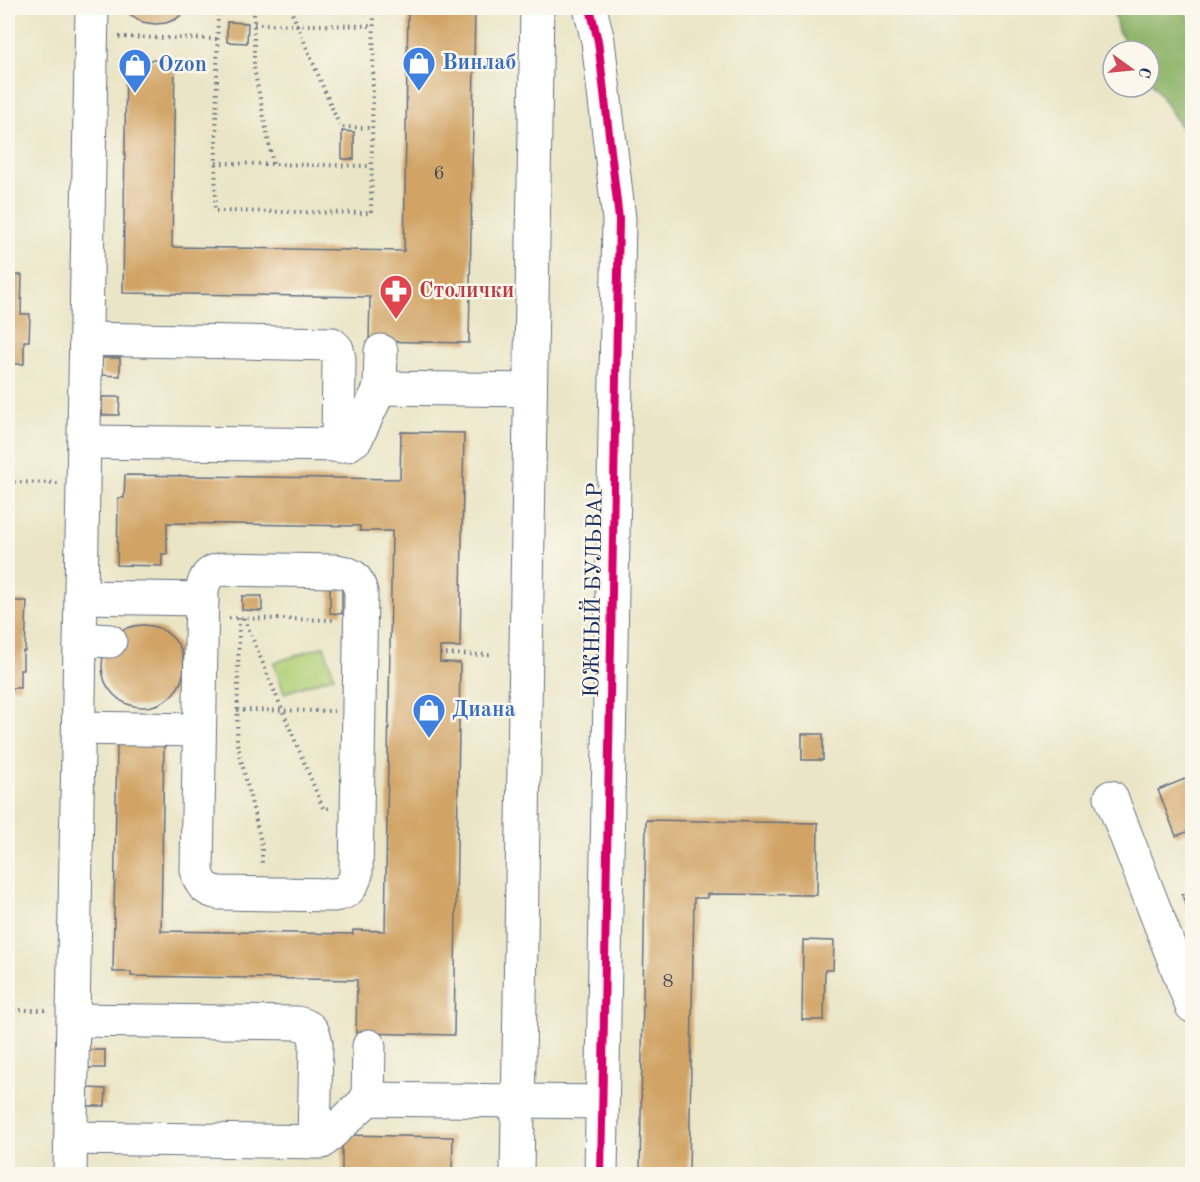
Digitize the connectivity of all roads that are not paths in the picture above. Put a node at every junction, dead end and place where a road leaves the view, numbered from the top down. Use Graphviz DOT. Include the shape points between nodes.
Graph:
graph roads {
  1 [pos="537,8"];
  2 [pos="591,8"];
  3 [pos="97,9"];
  4 [pos="86,339"];
  5 [pos="381,351"];
  6 [pos="380,388"];
  7 [pos="530,390"];
  8 [pos="84,442"];
  9 [pos="338,446"];
  10 [pos="81,597"];
  11 [pos="202,608"];
  12 [pos="79,728"];
  13 [pos="199,730"];
  14 [pos="1111,797"];
  15 [pos="1192,1006"];
  16 [pos="74,1015"];
  17 [pos="369,1046"];
  18 [pos="368,1099"];
  19 [pos="518,1101"];
  20 [pos="602,1102"];
  21 [pos="72,1138"];
  22 [pos="314,1142"];
  23 [pos="70,1174"];
  24 [pos="517,1174"];
  25 [pos="601,1174"];
  1 -- 7 [label="street"];
  2 -- 20 [label="street, ЮЖНЫЙ БУЛЬВАР" via="619,219"];
  3 -- 4 [label="street"];
  4 -- 8 [label="street"];
  4 -- 9 [label="street" via="332,344 339,359"];
  5 -- 6 [label="street"];
  6 -- 7 [label="street"];
  6 -- 9 [label="street" via="356,439"];
  7 -- 19 [label="street"];
  8 -- 9 [label="street"];
  8 -- 10 [label="street"];
  10 -- 11 [label="street"];
  10 -- 12 [label="street" via="95,640 94,690"];
  11 -- 13 [label="street"];
  11 -- 13 [label="street" via="205,578 213,570 338,571 350,573 358,580 361,592 353,886 334,895 207,890 199,881 197,870"];
  12 -- 13 [label="street"];
  12 -- 16 [label="street"];
  14 -- 15 [label="street"];
  16 -- 21 [label="street"];
  16 -- 22 [label="street" via="308,1026 314,1031 316,1044"];
  17 -- 18 [label="street"];
  18 -- 19 [label="street"];
  18 -- 22 [label="street" via="322,1142"];
  19 -- 20 [label="street"];
  19 -- 24 [label="street"];
  20 -- 25 [label="street, ЮЖНЫЙ БУЛЬВАР"];
  21 -- 22 [label="street"];
  21 -- 23 [label="street"];
}
